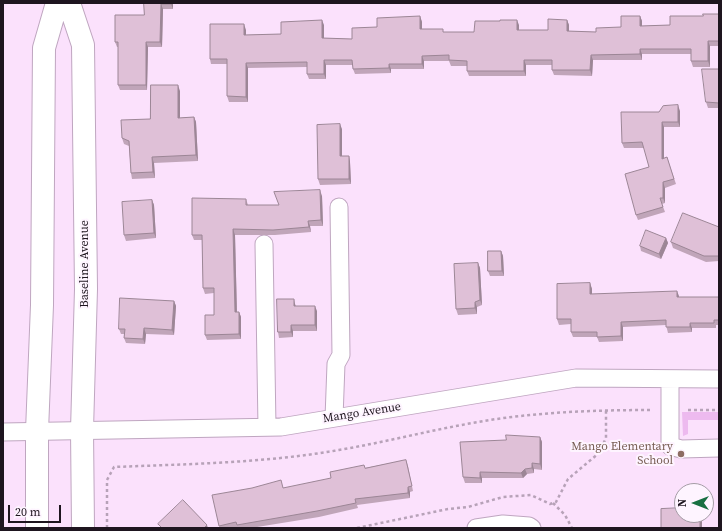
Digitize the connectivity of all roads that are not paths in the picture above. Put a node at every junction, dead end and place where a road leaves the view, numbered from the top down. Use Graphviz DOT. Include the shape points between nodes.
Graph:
graph roads {
  1 [pos="57,3"];
  2 [pos="69,3"];
  3 [pos="339,207"];
  4 [pos="264,244"];
  5 [pos="670,379"];
  6 [pos="719,379"];
  7 [pos="334,418"];
  8 [pos="267,427"];
  9 [pos="82,430"];
  10 [pos="37,431"];
  11 [pos="3,432"];
  12 [pos="719,448"];
  13 [pos="37,528"];
  14 [pos="83,528"];
  15 [pos="476,528"];
  16 [pos="532,528"];
  1 -- 10 [label="main road" via="44,48 42,305"];
  2 -- 9 [label="main road, Baseline Avenue" via="82,46 86,288"];
  3 -- 7 [label="street" via="341,355 336,364"];
  4 -- 8 [label="street"];
  5 -- 6 [label="street, Mango Avenue"];
  5 -- 7 [label="street, Mango Avenue" via="576,378"];
  5 -- 12 [label="street" via="670,446 680,449"];
  7 -- 8 [label="street, Mango Avenue"];
  8 -- 9 [label="street, Mango Avenue"];
  9 -- 10 [label="street, Mango Avenue"];
  9 -- 14 [label="main road, Baseline Avenue"];
  10 -- 11 [label="street, Mango Avenue"];
  10 -- 13 [label="main road"];
  15 -- 16 [label="street" via="503,524"];
}
